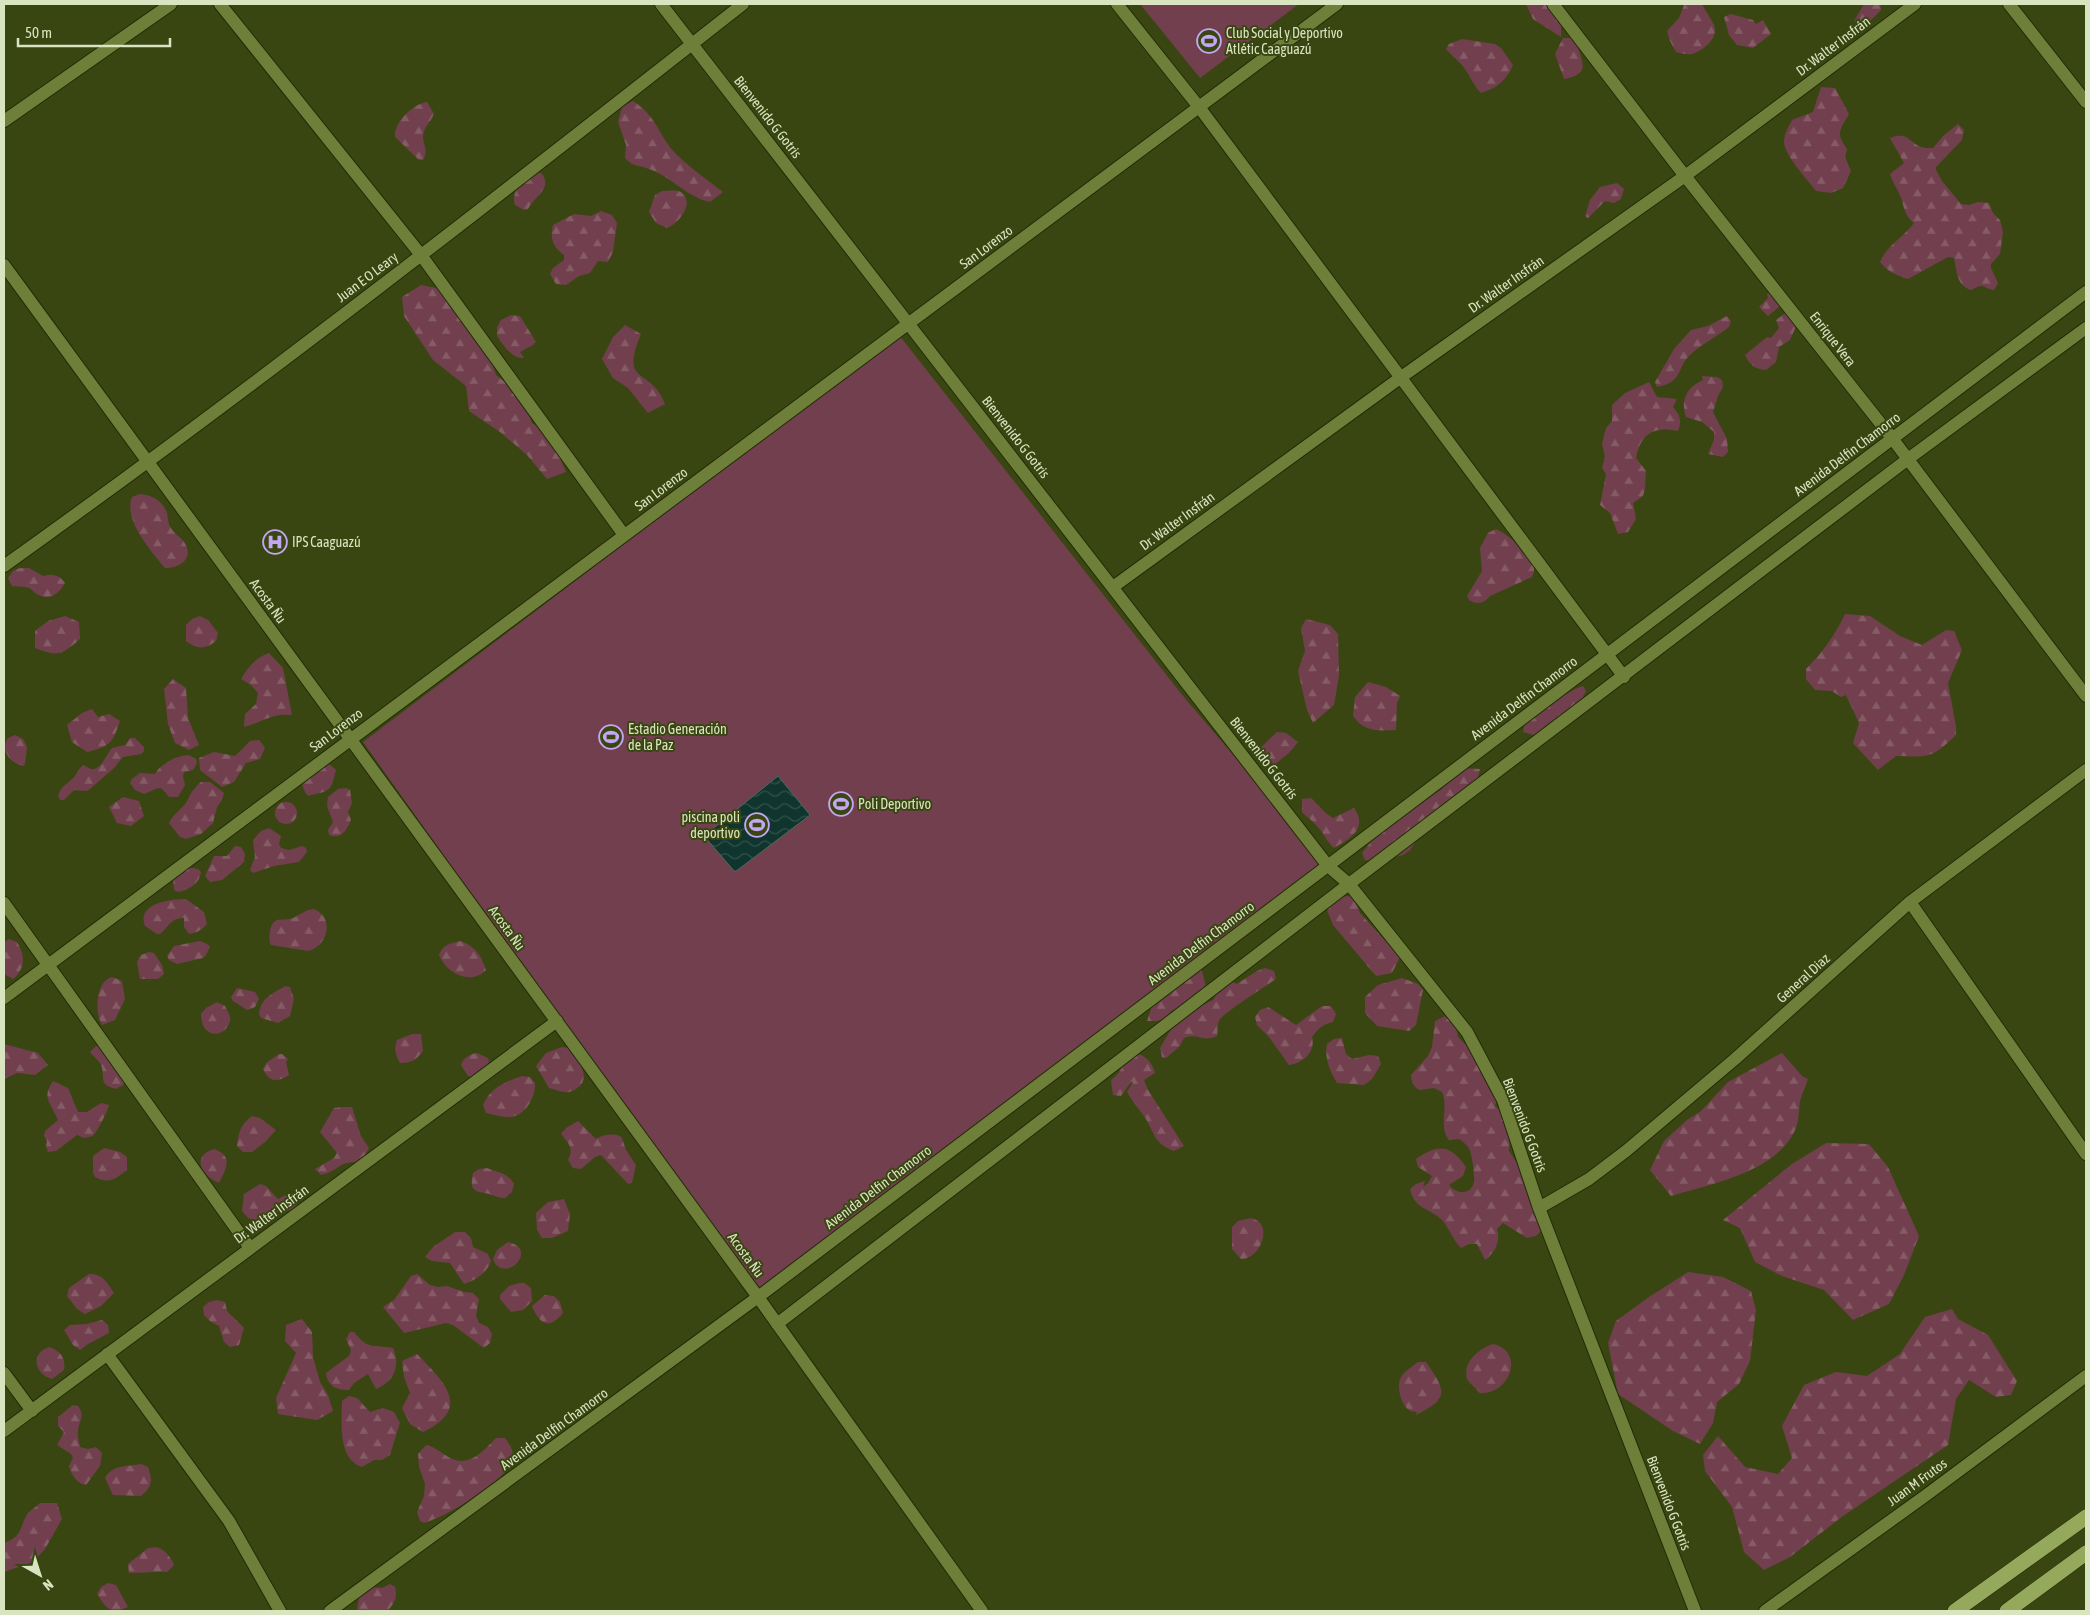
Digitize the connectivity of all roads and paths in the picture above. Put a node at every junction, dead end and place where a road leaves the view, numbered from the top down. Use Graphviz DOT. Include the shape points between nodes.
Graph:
graph roads {
  1 [pos="171,4"];
  2 [pos="220,4"];
  3 [pos="661,4"];
  4 [pos="743,4"];
  5 [pos="1117,4"];
  6 [pos="1337,4"];
  7 [pos="1553,4"];
  8 [pos="1915,4"];
  9 [pos="2008,4"];
  10 [pos="692,44"];
  11 [pos="2086,102"];
  12 [pos="1199,107"];
  13 [pos="4,120"];
  14 [pos="1685,176"];
  15 [pos="421,255"];
  16 [pos="4,265"];
  17 [pos="2086,292"];
  18 [pos="908,323"];
  19 [pos="2086,328"];
  20 [pos="1400,378"];
  21 [pos="1892,438"];
  22 [pos="1908,459"];
  23 [pos="148,463"];
  24 [pos="624,535"];
  25 [pos="4,566"];
  26 [pos="1113,587"];
  27 [pos="1606,655"];
  28 [pos="1624,676"];
  29 [pos="2086,696"];
  30 [pos="350,738"];
  31 [pos="2086,770"];
  32 [pos="1328,866"];
  33 [pos="1349,884"];
  34 [pos="1910,902"];
  35 [pos="4,903"];
  36 [pos="48,965"];
  37 [pos="4,998"];
  38 [pos="557,1021"];
  39 [pos="2086,1154"];
  40 [pos="1539,1208"];
  41 [pos="250,1248"];
  42 [pos="758,1297"];
  43 [pos="777,1324"];
  44 [pos="107,1354"];
  45 [pos="4,1373"];
  46 [pos="2086,1376"];
  47 [pos="32,1411"];
  48 [pos="4,1431"];
  49 [pos="2086,1517"];
  50 [pos="2086,1553"];
  51 [pos="280,1611"];
  52 [pos="330,1611"];
  53 [pos="982,1611"];
  54 [pos="1695,1611"];
  55 [pos="1765,1611"];
  56 [pos="1955,1611"];
  57 [pos="2007,1611"];
  1 -- 13 [label="street"];
  2 -- 15 [label="street"];
  3 -- 10 [label="street, Bienvenido G Gotris"];
  4 -- 10 [label="street, Juan E O Leary"];
  5 -- 12 [label="street"];
  6 -- 12 [label="street, San Lorenzo"];
  7 -- 14 [label="street, Enrique Vera"];
  8 -- 14 [label="street, Dr. Walter Insfrán"];
  9 -- 11 [label="street"];
  10 -- 15 [label="street, Juan E O Leary"];
  10 -- 18 [label="street, Bienvenido G Gotris"];
  12 -- 18 [label="street, San Lorenzo"];
  12 -- 20 [label="street"];
  14 -- 20 [label="street, Dr. Walter Insfrán"];
  14 -- 21 [label="street, Enrique Vera"];
  15 -- 23 [label="street, Juan E O Leary"];
  15 -- 24 [label="street"];
  16 -- 23 [label="street, Acosta Ñu"];
  17 -- 21 [label="street, Avenida Delfin Chamorro"];
  18 -- 24 [label="street, San Lorenzo"];
  18 -- 26 [label="street, Bienvenido G Gotris"];
  19 -- 22 [label="street"];
  20 -- 26 [label="street, Dr. Walter Insfrán"];
  20 -- 27 [label="street"];
  21 -- 22 [label="street, Enrique Vera"];
  21 -- 27 [label="street, Avenida Delfin Chamorro"];
  22 -- 28 [label="street"];
  22 -- 29 [label="street, Enrique Vera"];
  23 -- 25 [label="street, Juan E O Leary"];
  23 -- 30 [label="street, Acosta Ñu"];
  24 -- 30 [label="street, San Lorenzo"];
  26 -- 32 [label="street, Bienvenido G Gotris"];
  27 -- 28 [label="street"];
  27 -- 32 [label="street, Avenida Delfin Chamorro"];
  28 -- 33 [label="street"];
  30 -- 36 [label="street, San Lorenzo"];
  30 -- 38 [label="street, Acosta Ñu"];
  31 -- 34 [label="street, General Diaz"];
  32 -- 33 [label="street, Bienvenido G Gotris"];
  32 -- 42 [label="street, Avenida Delfin Chamorro"];
  33 -- 40 [label="street, Bienvenido G Gotris" via="1467,1032 1503,1100"];
  33 -- 43 [label="street"];
  34 -- 39 [label="street"];
  34 -- 40 [label="street, General Diaz" via="1626,1152 1589,1179"];
  35 -- 36 [label="street"];
  36 -- 37 [label="street, San Lorenzo"];
  36 -- 41 [label="street"];
  38 -- 41 [label="street, Dr. Walter Insfrán"];
  38 -- 42 [label="street, Acosta Ñu"];
  40 -- 54 [label="street, Bienvenido G Gotris"];
  41 -- 44 [label="street, Dr. Walter Insfrán"];
  42 -- 43 [label="street, Acosta Ñu"];
  42 -- 52 [label="street, Avenida Delfin Chamorro"];
  43 -- 53 [label="street, Acosta Ñu"];
  44 -- 47 [label="street, Dr. Walter Insfrán"];
  44 -- 51 [label="street" via="229,1521"];
  45 -- 47 [label="street"];
  46 -- 55 [label="street, Juan M Frutos"];
  47 -- 48 [label="street, Dr. Walter Insfrán"];
  49 -- 56 [label="highway"];
  50 -- 57 [label="highway"];
}
